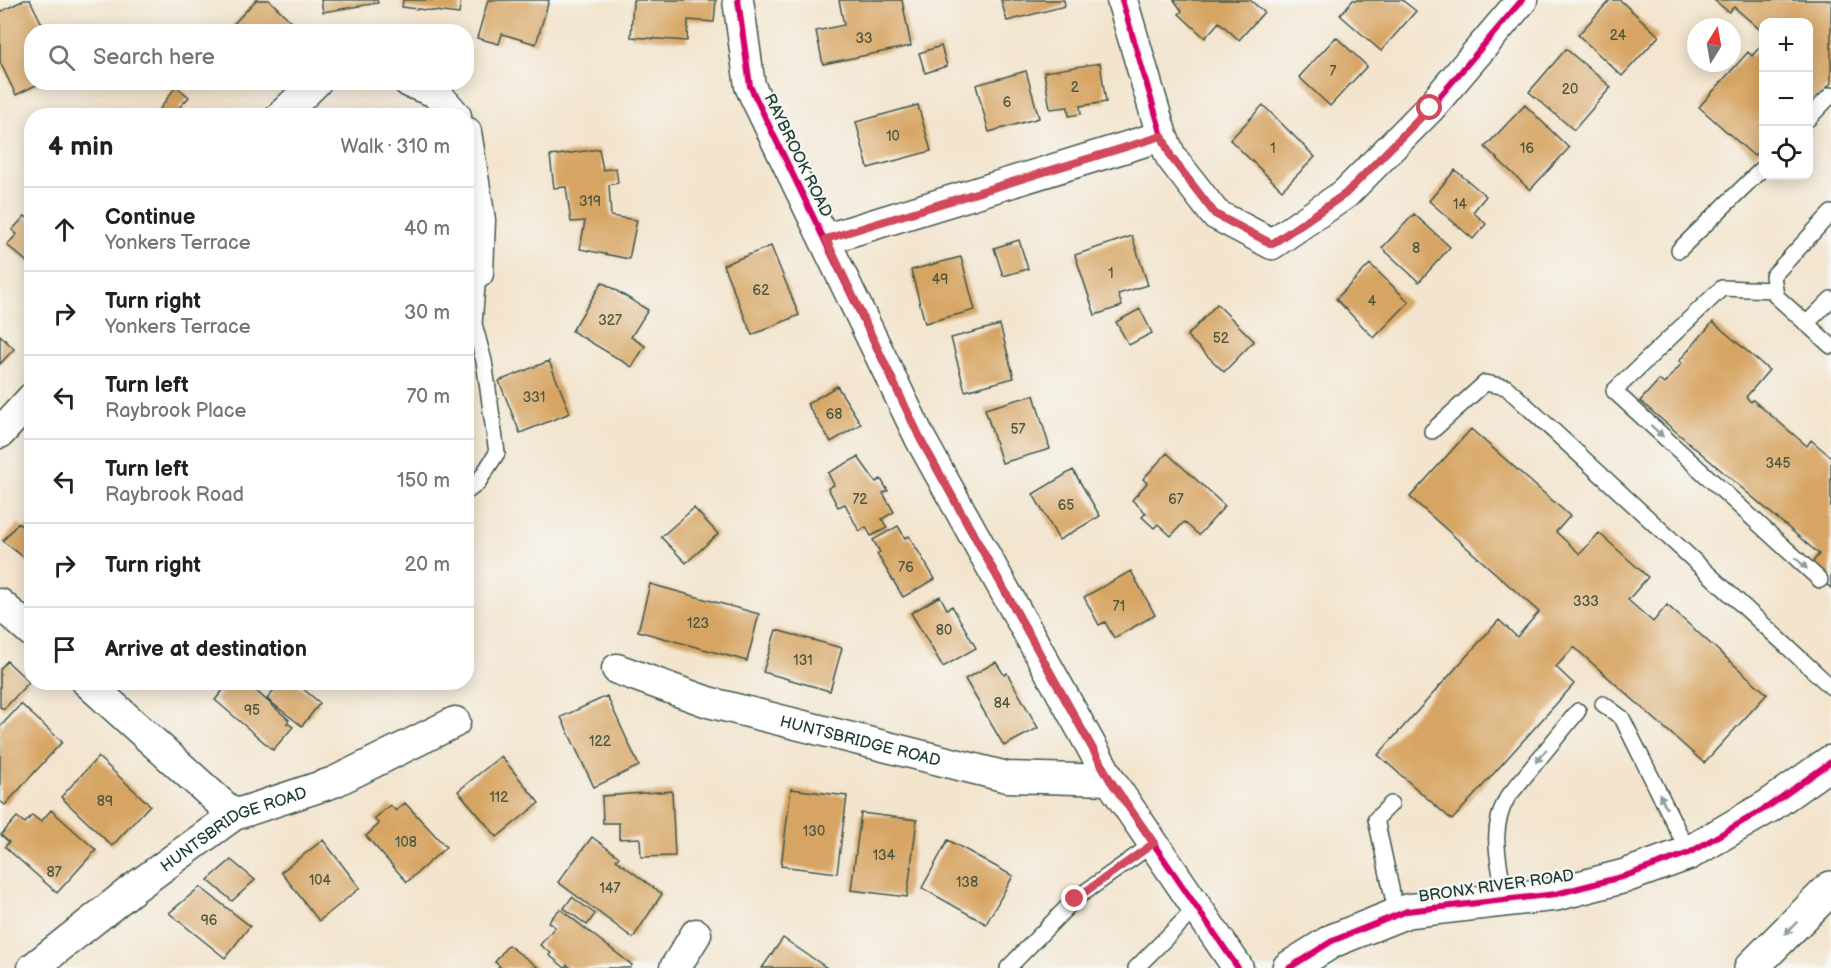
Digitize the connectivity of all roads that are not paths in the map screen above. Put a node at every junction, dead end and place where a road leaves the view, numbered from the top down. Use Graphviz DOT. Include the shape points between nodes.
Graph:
graph roads {
  1 [pos="738,0"];
  2 [pos="1122,0"];
  3 [pos="1522,0"];
  4 [pos="308,90"];
  5 [pos="428,90"];
  6 [pos="1831,95"];
  7 [pos="290,108"];
  8 [pos="449,108"];
  9 [pos="1813,115"];
  10 [pos="1162,136"];
  11 [pos="1759,172"];
  12 [pos="474,182"];
  13 [pos="1831,213"];
  14 [pos="826,239"];
  15 [pos="1679,250"];
  16 [pos="478,273"];
  17 [pos="1775,290"];
  18 [pos="1831,299"];
  19 [pos="474,324"];
  20 [pos="474,324"];
  21 [pos="1806,324"];
  22 [pos="1831,346"];
  23 [pos="24,407"];
  24 [pos="1432,431"];
  25 [pos="0,434"];
  26 [pos="474,486"];
  27 [pos="1820,580"];
  28 [pos="0,604"];
  29 [pos="24,625"];
  30 [pos="617,669"];
  31 [pos="1831,687"];
  32 [pos="96,690"];
  33 [pos="1603,704"];
  34 [pos="1578,711"];
  35 [pos="455,722"];
  36 [pos="1831,762"];
  37 [pos="1110,780"];
  38 [pos="1391,804"];
  39 [pos="234,815"];
  40 [pos="1154,843"];
  41 [pos="1689,853"];
  42 [pos="1831,888"];
  43 [pos="1505,900"];
  44 [pos="1198,906"];
  45 [pos="1397,916"];
  46 [pos="696,934"];
  47 [pos="33,968"];
  48 [pos="675,968"];
  49 [pos="1008,968"];
  50 [pos="1136,968"];
  51 [pos="1238,968"];
  52 [pos="1289,968"];
  53 [pos="1750,968"];
  1 -- 14 [label="street, RAYBROOK ROAD" via="750,86"];
  2 -- 10 [label="street"];
  3 -- 10 [label="street" via="1430,108 1345,194 1272,244 1215,214 1171,157"];
  4 -- 7 [label="street"];
  5 -- 8 [label="street"];
  6 -- 9 [label="lane"];
  10 -- 14 [label="street"];
  11 -- 15 [label="lane"];
  12 -- 16 [label="street" via="480,220"];
  13 -- 17 [label="lane" via="1773,276"];
  14 -- 37 [label="street, RAYBROOK ROAD" via="921,440"];
  16 -- 20 [label="lane"];
  17 -- 21 [label="lane" via="1776,296"];
  17 -- 27 [label="lane, one-way" via="1722,288 1614,391"];
  18 -- 21 [label="lane"];
  19 -- 26 [label="lane" via="484,362 497,453"];
  21 -- 22 [label="lane"];
  23 -- 25 [label="street"];
  24 -- 31 [label="lane" via="1485,383 1506,387"];
  28 -- 29 [label="street"];
  30 -- 37 [label="street, HUNTSBRIDGE ROAD" via="708,702 1006,777"];
  32 -- 39 [label="street"];
  41 -- 33 [label="lane, one-way" via="1622,718"];
  34 -- 43 [label="lane, one-way" via="1499,813 1495,829"];
  35 -- 39 [label="street, HUNTSBRIDGE ROAD" via="334,782"];
  36 -- 41 [label="main road, BRONX RIVER ROAD" via="1769,806"];
  37 -- 40 [label="street, RAYBROOK ROAD"];
  38 -- 45 [label="lane" via="1376,819"];
  39 -- 47 [label="street, HUNTSBRIDGE ROAD"];
  40 -- 44 [label="street, RAYBROOK ROAD"];
  40 -- 49 [label="lane" via="1075,899"];
  41 -- 43 [label="main road, BRONX RIVER ROAD" via="1625,876 1556,894"];
  42 -- 53 [label="main road, one-way"];
  43 -- 45 [label="main road, BRONX RIVER ROAD" via="1407,911"];
  44 -- 50 [label="lane"];
  44 -- 51 [label="street, RAYBROOK ROAD"];
  45 -- 52 [label="main road, BRONX RIVER ROAD" via="1332,941"];
  46 -- 48 [label="street"];
}
